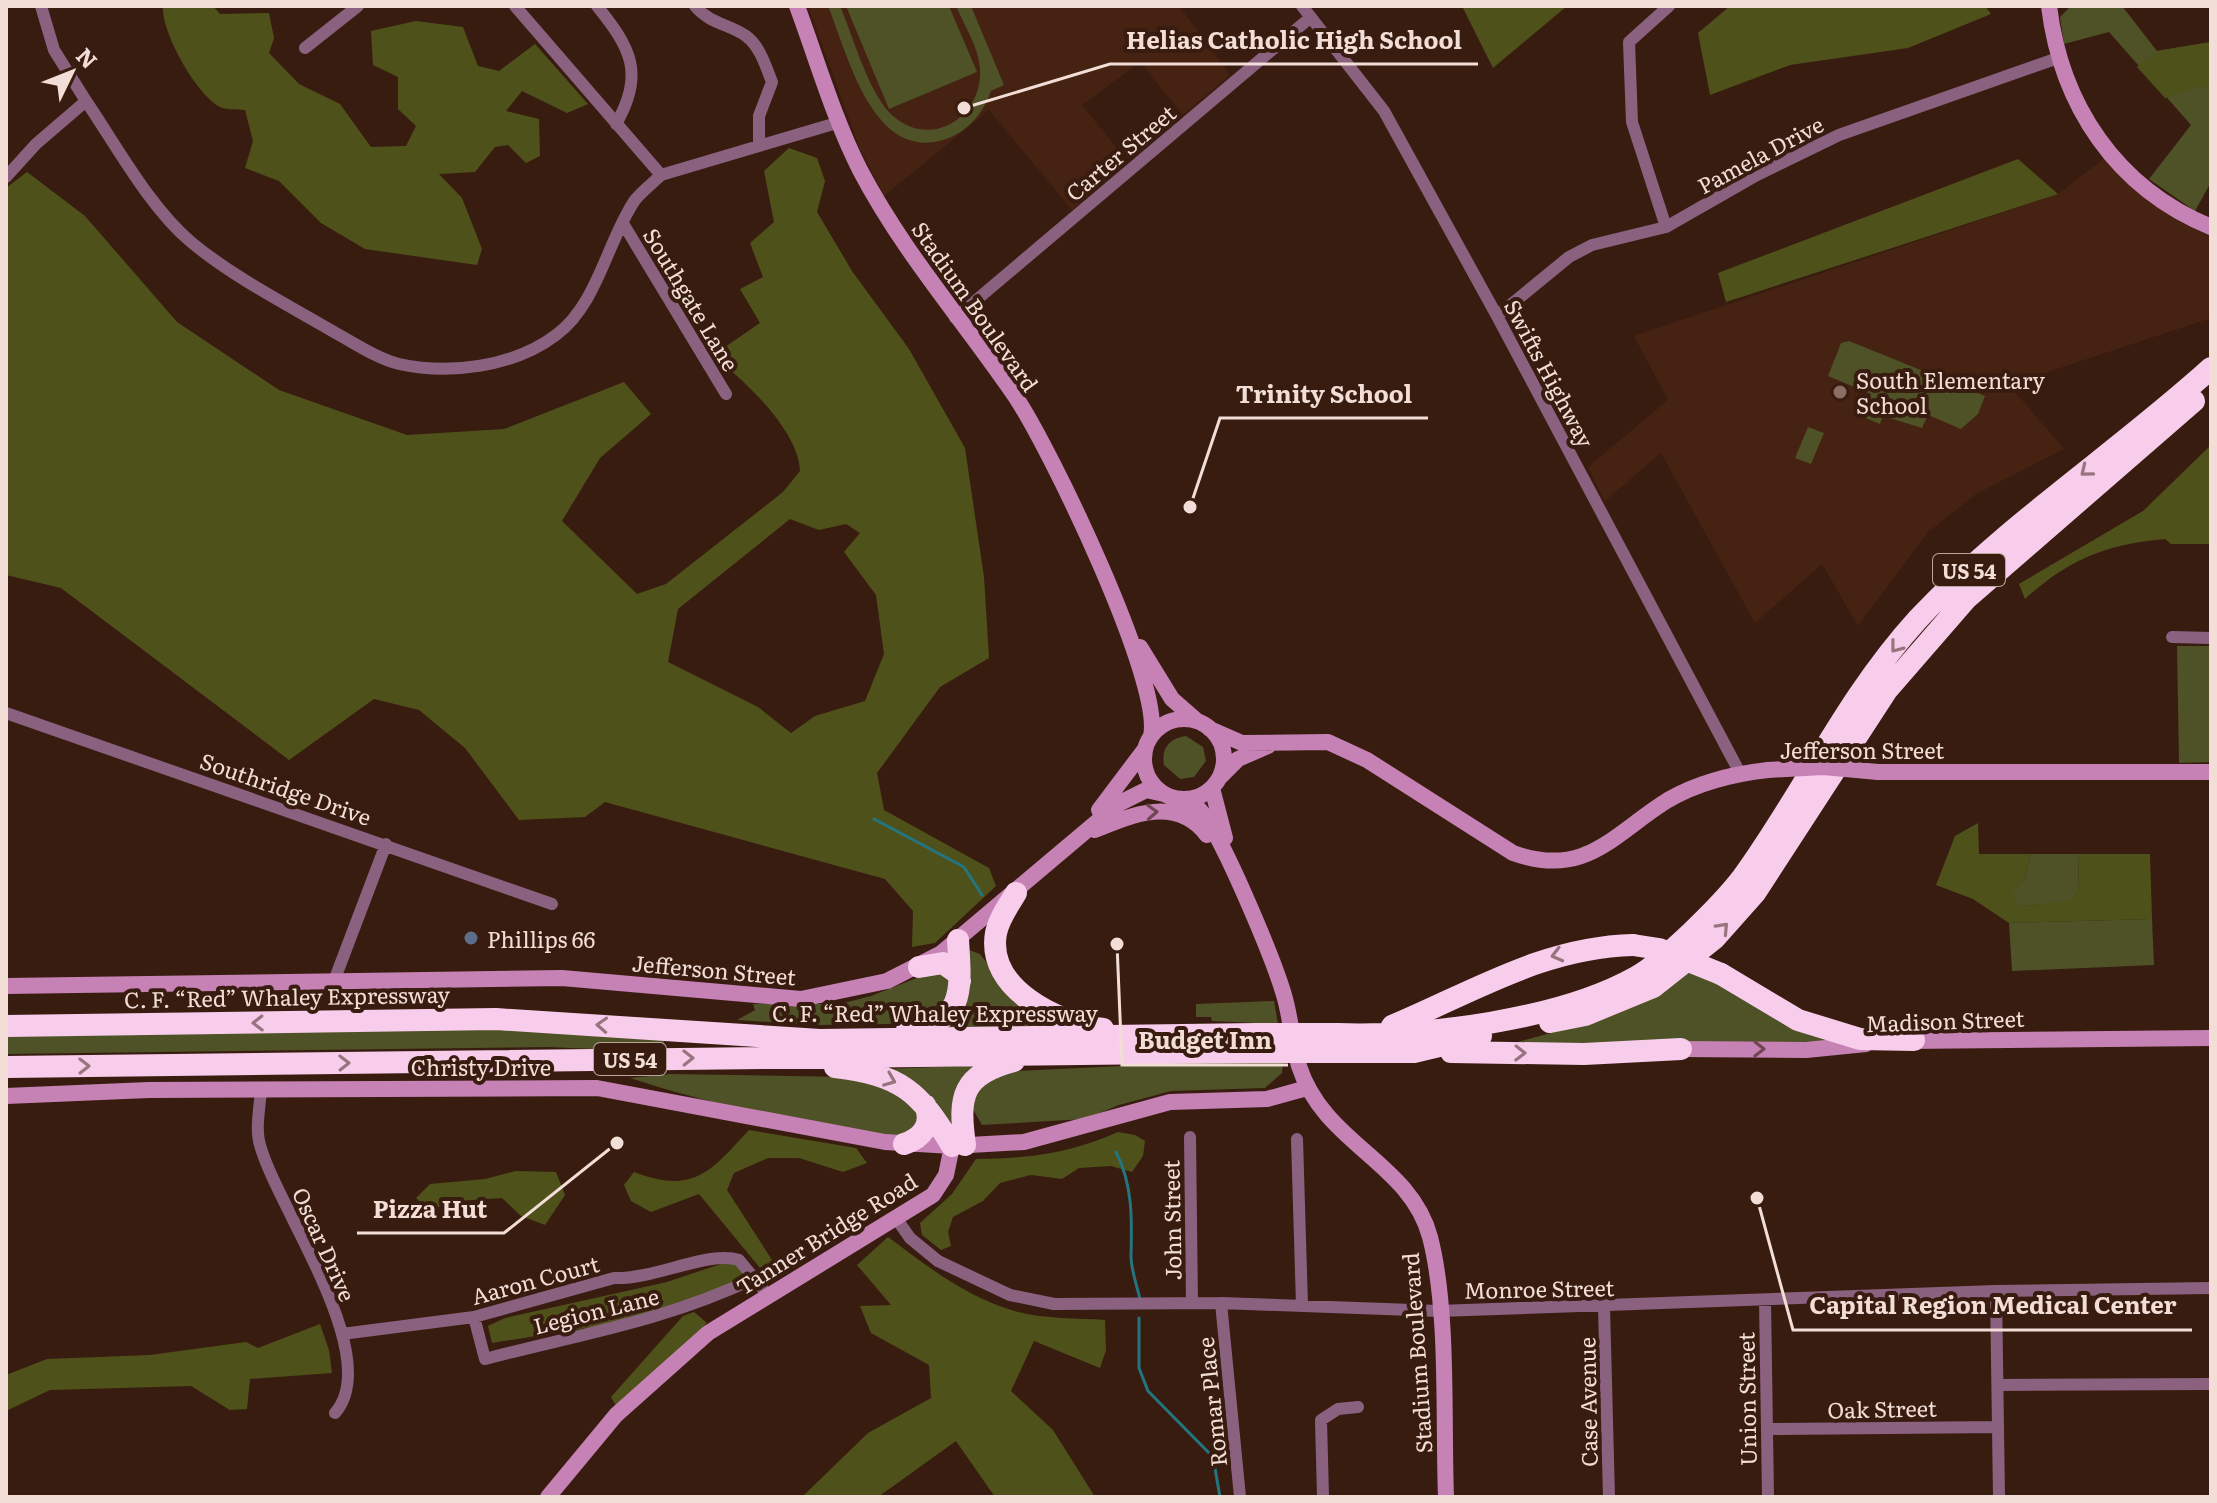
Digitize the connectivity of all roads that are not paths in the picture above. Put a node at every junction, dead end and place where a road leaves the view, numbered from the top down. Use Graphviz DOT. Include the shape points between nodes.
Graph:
graph roads {
  1 [pos="41,6"];
  2 [pos="358,6"];
  3 [pos="515,6"];
  4 [pos="597,6"];
  5 [pos="695,6"];
  6 [pos="797,6"];
  7 [pos="1302,6"];
  8 [pos="1669,6"];
  9 [pos="2049,6"];
  10 [pos="1311,17"];
  11 [pos="305,48"];
  12 [pos="2058,58"];
  13 [pos="86,101"];
  14 [pos="840,122"];
  15 [pos="616,124"];
  16 [pos="759,145"];
  17 [pos="661,175"];
  18 [pos="6,177"];
  19 [pos="624,225"];
  20 [pos="1666,227"];
  21 [pos="2211,227"];
  22 [pos="1497,316"];
  23 [pos="955,318"];
  24 [pos="2211,368"];
  25 [pos="2211,387"];
  26 [pos="726,394"];
  27 [pos="1128,629"];
  28 [pos="2172,637"];
  29 [pos="2211,638"];
  30 [pos="6,713"];
  31 [pos="1204,726"];
  32 [pos="1148,742"];
  33 [pos="1281,742"];
  34 [pos="2211,772"];
  35 [pos="1740,773"];
  36 [pos="1216,782"];
  37 [pos="1170,796"];
  38 [pos="1078,837"];
  39 [pos="386,844"];
  40 [pos="1227,861"];
  41 [pos="1237,882"];
  42 [pos="1016,893"];
  43 [pos="552,904"];
  44 [pos="960,939"];
  45 [pos="919,967"];
  46 [pos="1002,971"];
  47 [pos="334,981"];
  48 [pos="960,981"];
  49 [pos="6,986"];
  50 [pos="6,1026"];
  51 [pos="1368,1035"];
  52 [pos="1156,1037"];
  53 [pos="2211,1038"];
  54 [pos="820,1040"];
  55 [pos="1914,1040"];
  56 [pos="1256,1043"];
  57 [pos="1338,1043"];
  58 [pos="1681,1049"];
  59 [pos="1414,1052"];
  60 [pos="1039,1055"];
  61 [pos="758,1058"];
  62 [pos="6,1067"];
  63 [pos="1307,1088"];
  64 [pos="261,1090"];
  65 [pos="6,1096"];
  66 [pos="922,1100"];
  67 [pos="1190,1137"];
  68 [pos="1297,1139"];
  69 [pos="904,1144"];
  70 [pos="958,1146"];
  71 [pos="896,1218"];
  72 [pos="755,1278"];
  73 [pos="2211,1288"];
  74 [pos="1996,1291"];
  75 [pos="767,1294"];
  76 [pos="1765,1300"];
  77 [pos="1192,1303"];
  78 [pos="1221,1303"];
  79 [pos="1302,1305"];
  80 [pos="1604,1307"];
  81 [pos="1439,1311"];
  82 [pos="474,1317"];
  83 [pos="342,1334"];
  84 [pos="2211,1384"];
  85 [pos="1998,1385"];
  86 [pos="1358,1407"];
  87 [pos="335,1413"];
  88 [pos="1998,1427"];
  89 [pos="1767,1429"];
  90 [pos="548,1497"];
  91 [pos="1240,1497"];
  92 [pos="1323,1497"];
  93 [pos="1446,1497"];
  94 [pos="1609,1497"];
  95 [pos="1768,1497"];
  96 [pos="1999,1497"];
  1 -- 13 [label="street" via="54,50"];
  2 -- 11 [label="street"];
  3 -- 15 [label="street"];
  4 -- 15 [label="street" via="631,55 628,104"];
  5 -- 16 [label="street" via="703,16 746,36 760,54 772,82 759,116"];
  6 -- 14 [label="street, Stadium Boulevard"];
  7 -- 10 [label="street, Swifts Highway"];
  8 -- 20 [label="street" via="1629,42 1632,122"];
  9 -- 12 [label="street"];
  10 -- 22 [label="street, Swifts Highway" via="1384,111"];
  10 -- 23 [label="street, Carter Street"];
  12 -- 20 [label="street, Pamela Drive" via="1839,135"];
  12 -- 21 [label="street" via="2079,111 2114,158 2177,211"];
  13 -- 18 [label="street"];
  13 -- 19 [label="street" via="189,241 277,299 396,364 441,370 487,365 555,337 591,288"];
  14 -- 16 [label="street"];
  14 -- 23 [label="street, Stadium Boulevard" via="894,228"];
  15 -- 17 [label="street"];
  16 -- 17 [label="street"];
  17 -- 19 [label="street" via="635,200"];
  19 -- 26 [label="street, Southgate Lane"];
  20 -- 22 [label="street, Pamela Drive" via="1592,245 1569,257"];
  22 -- 35 [label="street, Swifts Highway"];
  23 -- 27 [label="street, Stadium Boulevard" via="1015,396 1041,440"];
  24 -- 51 [label="highway, C. F. “Red” Whaley Expressway / US 54, one-way" via="1987,552 1917,620 1841,717 1741,879 1637,976 1559,1007 1469,1026"];
  59 -- 25 [label="highway, C. F. “Red” Whaley Expressway / US 54, one-way" via="1585,1015 1653,987 1715,938 1755,893 1887,690 1966,599"];
  27 -- 31 [label="street" via="1172,699"];
  27 -- 32 [label="street" via="1153,707"];
  28 -- 29 [label="street"];
  30 -- 39 [label="street, Southridge Drive"];
  31 -- 32 [label="street" via="1172,721"];
  31 -- 33 [label="street, Jefferson Street" via="1242,743"];
  31 -- 36 [label="street" via="1223,751"];
  32 -- 37 [label="street" via="1147,774"];
  32 -- 38 [label="street"];
  33 -- 35 [label="street, Jefferson Street" via="1311,740 1367,760 1532,860 1554,861 1606,847 1667,801"];
  33 -- 36 [label="street" via="1238,759"];
  34 -- 35 [label="street, Jefferson Street, bridge" via="1878,772 1823,767"];
  36 -- 37 [label="street" via="1189,799"];
  36 -- 41 [label="street"];
  37 -- 38 [label="street" via="1146,790 1131,795"];
  37 -- 40 [label="street" via="1196,806"];
  38 -- 40 [label="street, one-way" via="1133,814 1180,813 1201,827"];
  38 -- 42 [label="street, Jefferson Street"];
  39 -- 43 [label="street, Southridge Drive"];
  39 -- 47 [label="street"];
  40 -- 41 [label="street"];
  41 -- 63 [label="street, Stadium Boulevard" via="1273,961"];
  42 -- 44 [label="street, Jefferson Street"];
  42 -- 46 [label="highway" via="997,931"];
  44 -- 45 [label="street, Jefferson Street"];
  44 -- 46 [label="highway" via="980,948"];
  44 -- 48 [label="highway"];
  45 -- 47 [label="street, Jefferson Street" via="887,981 801,999 562,978"];
  45 -- 48 [label="highway" via="943,963"];
  46 -- 52 [label="highway" via="1023,994 1060,1018"];
  47 -- 49 [label="street, Jefferson Street"];
  48 -- 54 [label="highway" via="954,1007 934,1025"];
  54 -- 50 [label="highway, C. F. “Red” Whaley Expressway / US 54, one-way" via="496,1019"];
  55 -- 51 [label="highway, one-way, bridge" via="1860,1039 1798,1020 1721,974 1659,949 1633,945 1594,946 1546,957"];
  51 -- 57 [label="highway, C. F. “Red” Whaley Expressway / US 54"];
  52 -- 54 [label="highway, C. F. “Red” Whaley Expressway / US 54"];
  52 -- 56 [label="highway, C. F. “Red” Whaley Expressway / US 54"];
  53 -- 55 [label="street, Madison Street"];
  58 -- 55 [label="street, Madison Street, one-way" via="1806,1050"];
  56 -- 57 [label="highway, C. F. “Red” Whaley Expressway / US 54, bridge"];
  56 -- 60 [label="highway, C. F. “Red” Whaley Expressway / US 54"];
  57 -- 59 [label="highway, C. F. “Red” Whaley Expressway / US 54"];
  59 -- 58 [label="highway, one-way"];
  60 -- 61 [label="highway, C. F. “Red” Whaley Expressway / US 54"];
  60 -- 70 [label="highway" via="987,1070 968,1086"];
  62 -- 61 [label="highway, C. F. “Red” Whaley Expressway / US 54, one-way"];
  61 -- 66 [label="highway, one-way" via="859,1070 889,1078"];
  63 -- 70 [label="street" via="1267,1099 1170,1102 1024,1142"];
  63 -- 81 [label="street, Stadium Boulevard" via="1341,1133 1393,1176 1417,1208 1429,1234"];
  64 -- 65 [label="street, Christy Drive"];
  64 -- 69 [label="street, Christy Drive" via="597,1088"];
  64 -- 83 [label="street, Oscar Drive" via="259,1143"];
  66 -- 69 [label="highway" via="928,1111 926,1128"];
  66 -- 70 [label="highway"];
  67 -- 77 [label="street, John Street"];
  68 -- 79 [label="street"];
  69 -- 70 [label="street, Christy Drive"];
  70 -- 71 [label="street, Tanner Bridge Road" via="941,1185"];
  71 -- 75 [label="street, Tanner Bridge Road"];
  71 -- 77 [label="street, Monroe Street" via="938,1261 1010,1295 1083,1306"];
  72 -- 75 [label="street, Aaron Court"];
  72 -- 82 [label="street, Aaron Court" via="739,1260 719,1257 635,1279 614,1278"];
  72 -- 82 [label="street, Legion Lane" via="706,1301 603,1333 485,1359"];
  73 -- 74 [label="street, Monroe Street"];
  74 -- 76 [label="street, Monroe Street"];
  74 -- 85 [label="street"];
  75 -- 90 [label="street, Tanner Bridge Road" via="664,1369 616,1415"];
  76 -- 80 [label="street, Monroe Street"];
  76 -- 89 [label="street, Union Street"];
  77 -- 78 [label="street, Monroe Street"];
  78 -- 79 [label="street, Monroe Street"];
  78 -- 91 [label="street, Romar Place"];
  79 -- 81 [label="street, Monroe Street"];
  80 -- 81 [label="street, Monroe Street"];
  80 -- 94 [label="street, Case Avenue"];
  81 -- 93 [label="street, Stadium Boulevard"];
  82 -- 83 [label="street, Aaron Court"];
  83 -- 87 [label="street, Oscar Drive" via="348,1379 343,1404"];
  84 -- 85 [label="street"];
  85 -- 88 [label="street"];
  86 -- 92 [label="street" via="1338,1409 1321,1420"];
  88 -- 89 [label="street, Oak Street"];
  88 -- 96 [label="street"];
  89 -- 95 [label="street, Union Street"];
}
